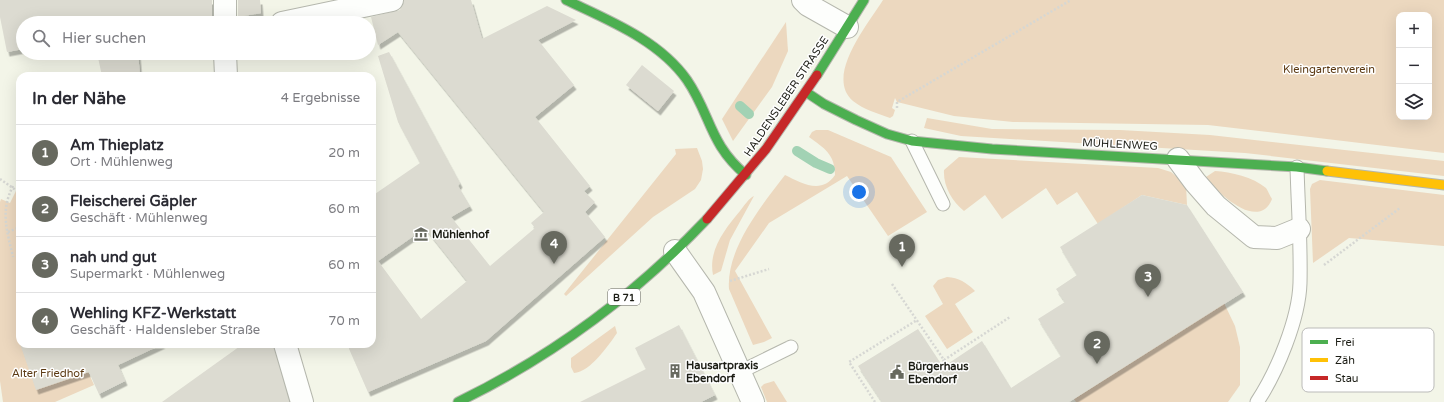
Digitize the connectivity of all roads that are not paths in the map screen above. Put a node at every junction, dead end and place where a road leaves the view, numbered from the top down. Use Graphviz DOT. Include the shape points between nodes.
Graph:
graph roads {
  1 [pos="225,0"];
  2 [pos="392,0"];
  3 [pos="566,0"];
  4 [pos="804,0"];
  5 [pos="864,0"];
  6 [pos="225,16"];
  7 [pos="315,16"];
  8 [pos="847,27"];
  9 [pos="225,60"];
  10 [pos="226,72"];
  11 [pos="806,92"];
  12 [pos="912,141"];
  13 [pos="1178,159"];
  14 [pos="1297,167"];
  15 [pos="746,175"];
  16 [pos="1444,185"];
  17 [pos="943,204"];
  18 [pos="1299,229"];
  19 [pos="675,252"];
  20 [pos="791,347"];
  21 [pos="286,348"];
  22 [pos="740,372"];
  23 [pos="302,402"];
  24 [pos="458,402"];
  25 [pos="753,402"];
  26 [pos="1257,402"];
  1 -- 6 [label="street"];
  2 -- 7 [label="street"];
  3 -- 15 [label="street" via="630,33 676,68 686,79 721,149"];
  4 -- 8 [label="street" via="808,5"];
  5 -- 8 [label="street, HALDENSLEBER STRASSE / B 71"];
  8 -- 11 [label="street, HALDENSLEBER STRASSE / B 71"];
  9 -- 10 [label="street"];
  11 -- 12 [label="street, MÜHLENWEG" via="856,120"];
  11 -- 15 [label="street, HALDENSLEBER STRASSE / B 71"];
  12 -- 13 [label="street, MÜHLENWEG" via="992,149"];
  12 -- 17 [label="lane"];
  13 -- 14 [label="street, MÜHLENWEG"];
  13 -- 18 [label="street" via="1194,182 1216,206 1254,237 1277,238"];
  14 -- 16 [label="street, MÜHLENWEG"];
  14 -- 18 [label="lane"];
  15 -- 19 [label="street, HALDENSLEBER STRASSE / B 71"];
  18 -- 26 [label="lane" via="1300,284 1289,335 1278,364"];
  19 -- 22 [label="street" via="704,292"];
  19 -- 24 [label="street, HALDENSLEBER STRASSE / B 71" via="622,299 574,334 501,380"];
  20 -- 22 [label="lane"];
  21 -- 23 [label="street"];
  22 -- 25 [label="street"];
}
